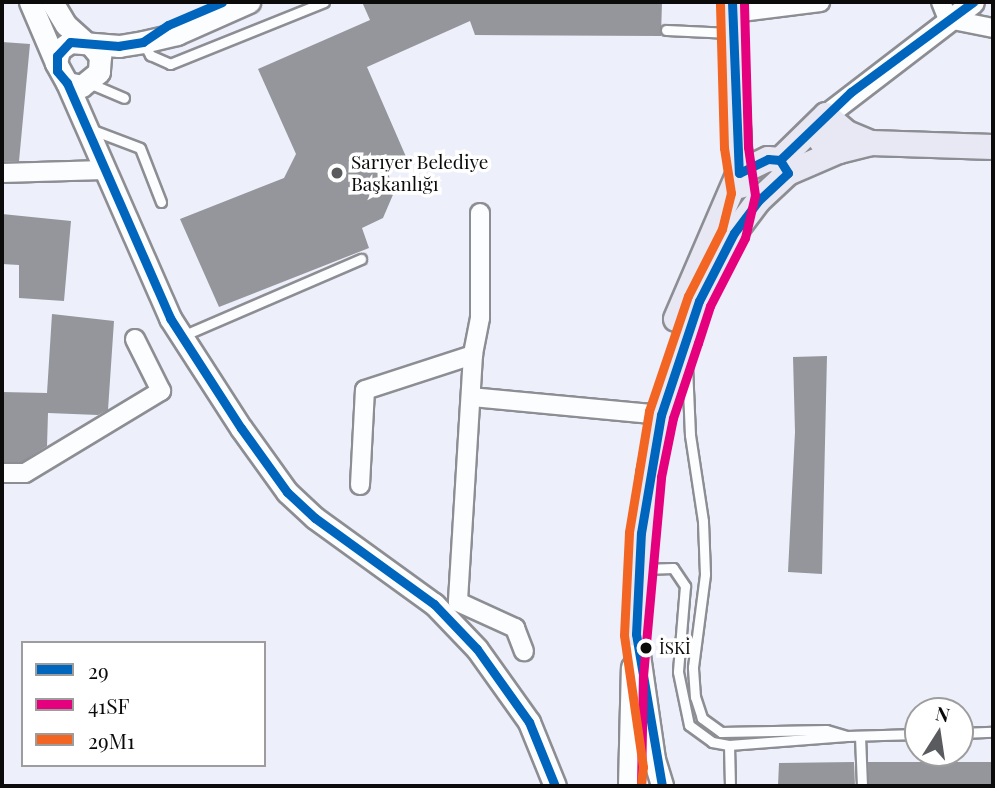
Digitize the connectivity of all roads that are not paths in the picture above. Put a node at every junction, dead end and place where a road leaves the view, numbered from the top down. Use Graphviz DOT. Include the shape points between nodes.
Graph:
graph roads {
  1 [pos="30,2"];
  2 [pos="52,2"];
  3 [pos="222,2"];
  4 [pos="249,2"];
  5 [pos="324,2"];
  6 [pos="820,2"];
  7 [pos="973,2"];
  8 [pos="945,10"];
  9 [pos="733,16"];
  10 [pos="993,28"];
  11 [pos="666,30"];
  12 [pos="143,42"];
  13 [pos="87,43"];
  14 [pos="55,63"];
  15 [pos="94,77"];
  16 [pos="67,83"];
  17 [pos="124,98"];
  18 [pos="819,122"];
  19 [pos="86,127"];
  20 [pos="871,143"];
  21 [pos="993,147"];
  22 [pos="839,151"];
  23 [pos="104,170"];
  24 [pos="2,173"];
  25 [pos="739,173"];
  26 [pos="780,173"];
  27 [pos="161,202"];
  28 [pos="480,213"];
  29 [pos="734,233"];
  30 [pos="361,259"];
  31 [pos="182,336"];
  32 [pos="135,338"];
  33 [pos="686,339"];
  34 [pos="473,355"];
  35 [pos="471,397"];
  36 [pos="661,415"];
  37 [pos="2,473"];
  38 [pos="360,485"];
  39 [pos="638,571"];
  40 [pos="636,634"];
  41 [pos="524,651"];
  42 [pos="993,732"];
  43 [pos="974,733"];
  44 [pos="904,734"];
  45 [pos="847,736"];
  46 [pos="860,736"];
  47 [pos="729,745"];
  48 [pos="657,780"];
  49 [pos="555,786"];
  50 [pos="629,786"];
  51 [pos="730,786"];
  52 [pos="862,786"];
  1 -- 14 [label="street"];
  2 -- 13 [label="street" via="66,25"];
  3 -- 12 [label="street" via="168,25"];
  4 -- 12 [label="street" via="177,34"];
  5 -- 12 [label="lane" via="170,64 150,55"];
  6 -- 9 [label="street"];
  7 -- 8 [label="street"];
  8 -- 10 [label="street"];
  8 -- 18 [label="street"];
  9 -- 11 [label="lane"];
  9 -- 25 [label="main road"];
  12 -- 13 [label="street"];
  12 -- 15 [label="street"];
  13 -- 14 [label="street" via="64,45"];
  13 -- 15 [label="street" via="100,56"];
  14 -- 16 [label="street"];
  15 -- 16 [label="street"];
  15 -- 17 [label="lane"];
  16 -- 19 [label="street"];
  18 -- 20 [label="main road"];
  18 -- 22 [label="main road" via="822,142"];
  18 -- 26 [label="main road"];
  19 -- 23 [label="street"];
  19 -- 27 [label="lane" via="140,148"];
  20 -- 21 [label="main road"];
  20 -- 22 [label="main road"];
  22 -- 26 [label="main road"];
  23 -- 24 [label="street"];
  23 -- 31 [label="street"];
  25 -- 26 [label="main road" via="757,162"];
  25 -- 29 [label="main road" via="743,193"];
  25 -- 36 [label="main road" via="671,335 659,386"];
  26 -- 29 [label="main road"];
  28 -- 34 [label="street" via="480,318"];
  29 -- 33 [label="main road"];
  30 -- 31 [label="lane"];
  31 -- 49 [label="street" via="287,492 315,518 434,604 477,649 529,722"];
  32 -- 37 [label="street" via="160,391 25,473"];
  33 -- 36 [label="main road"];
  33 -- 45 [label="lane" via="690,435 703,522 705,574 693,667 702,718 722,732 826,730"];
  34 -- 35 [label="street"];
  34 -- 38 [label="street" via="365,390"];
  35 -- 36 [label="street"];
  35 -- 41 [label="street" via="458,602 515,628"];
  36 -- 39 [label="main road"];
  39 -- 40 [label="main road"];
  39 -- 47 [label="lane" via="673,568 682,578 678,672 689,725 712,742"];
  40 -- 48 [label="street"];
  40 -- 50 [label="street"];
  42 -- 43 [label="lane"];
  44 -- 46 [label="lane"];
  45 -- 46 [label="lane"];
  45 -- 47 [label="lane"];
  46 -- 52 [label="lane"];
  47 -- 51 [label="lane"];
}
